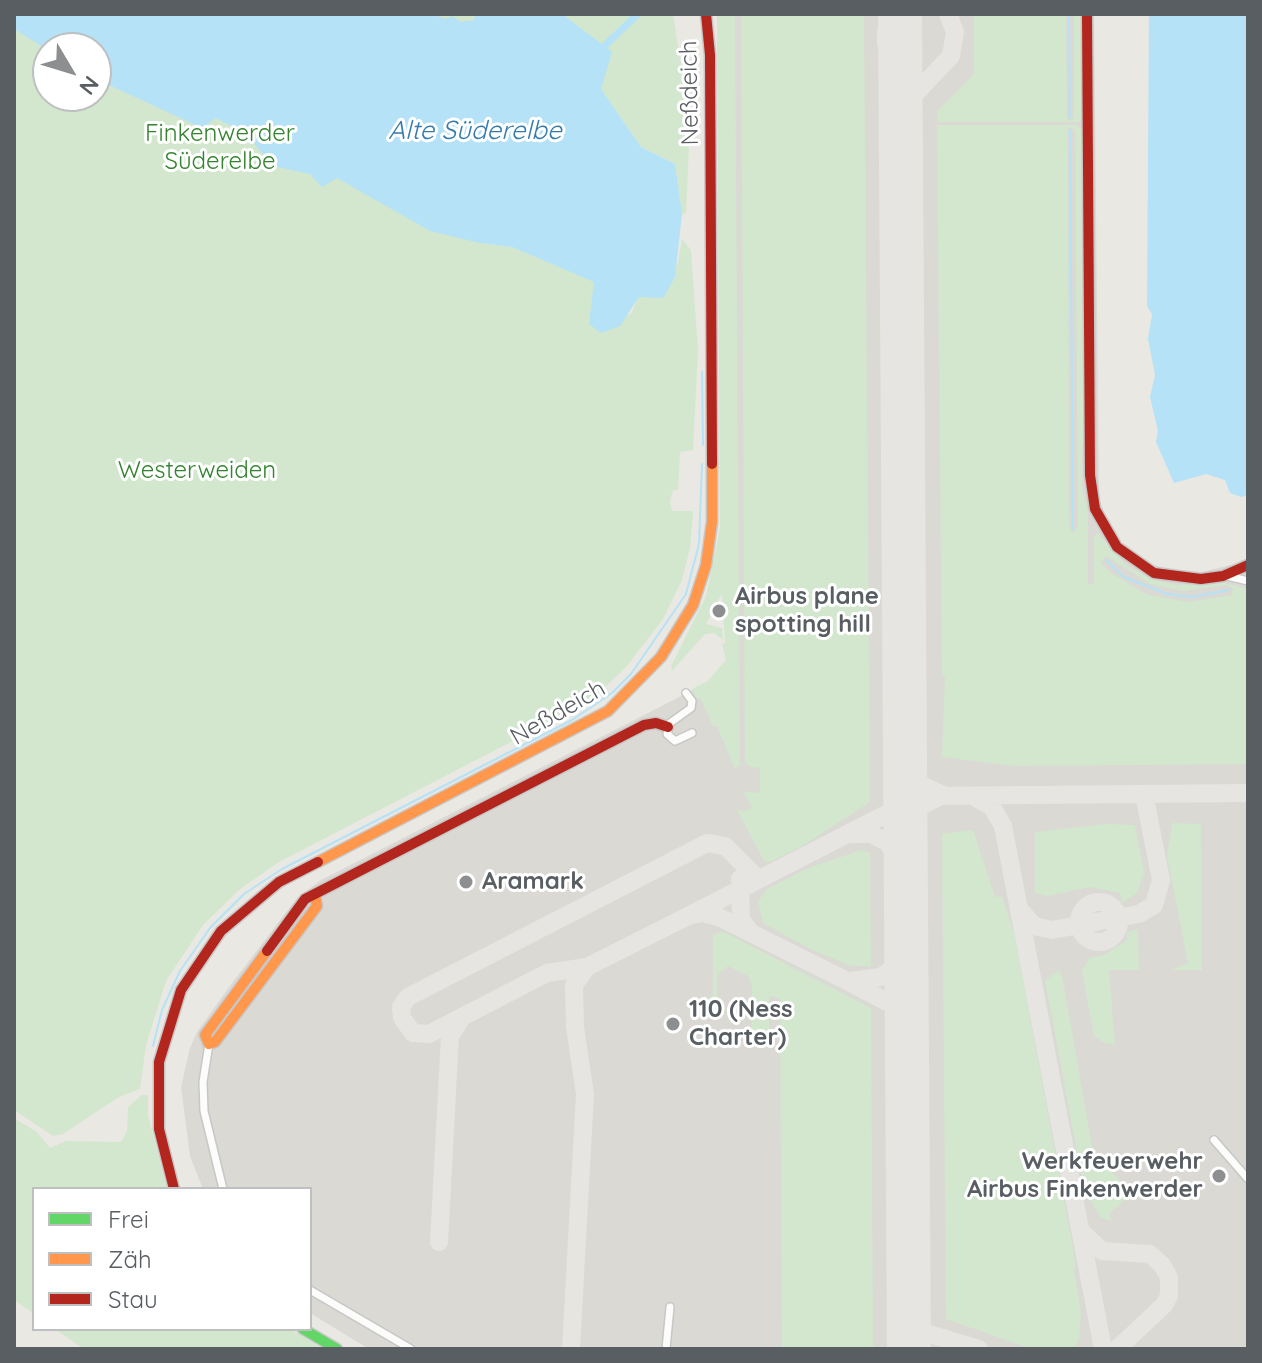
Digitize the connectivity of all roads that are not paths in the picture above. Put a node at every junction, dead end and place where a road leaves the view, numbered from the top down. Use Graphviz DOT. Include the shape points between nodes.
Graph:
graph roads {
  1 [pos="706,14"];
  2 [pos="1087,14"];
  3 [pos="1248,565"];
  4 [pos="1223,576"];
  5 [pos="1248,581"];
  6 [pos="686,693"];
  7 [pos="668,727"];
  8 [pos="692,733"];
  9 [pos="209,1044"];
  10 [pos="1214,1140"];
  11 [pos="1248,1179"];
  12 [pos="174,1187"];
  13 [pos="223,1187"];
  14 [pos="312,1291"];
  15 [pos="670,1307"];
  16 [pos="306,1331"];
  17 [pos="337,1349"];
  18 [pos="411,1349"];
  19 [pos="666,1349"];
  1 -- 12 [label="street, Neßdeich" via="712,522 693,605 661,657 608,711 279,882 221,931 181,990 159,1062 159,1129"];
  2 -- 4 [label="street" via="1093,501 1107,535 1137,565 1178,579"];
  3 -- 4 [label="street"];
  4 -- 5 [label="street"];
  6 -- 7 [label="street" via="691,708"];
  7 -- 8 [label="street" via="668,737 675,741"];
  7 -- 9 [label="street" via="644,725 315,894 297,909 205,1035"];
  9 -- 13 [label="street" via="204,1111"];
  10 -- 11 [label="street"];
  14 -- 18 [label="street"];
  15 -- 19 [label="street"];
  16 -- 17 [label="street"];
}
